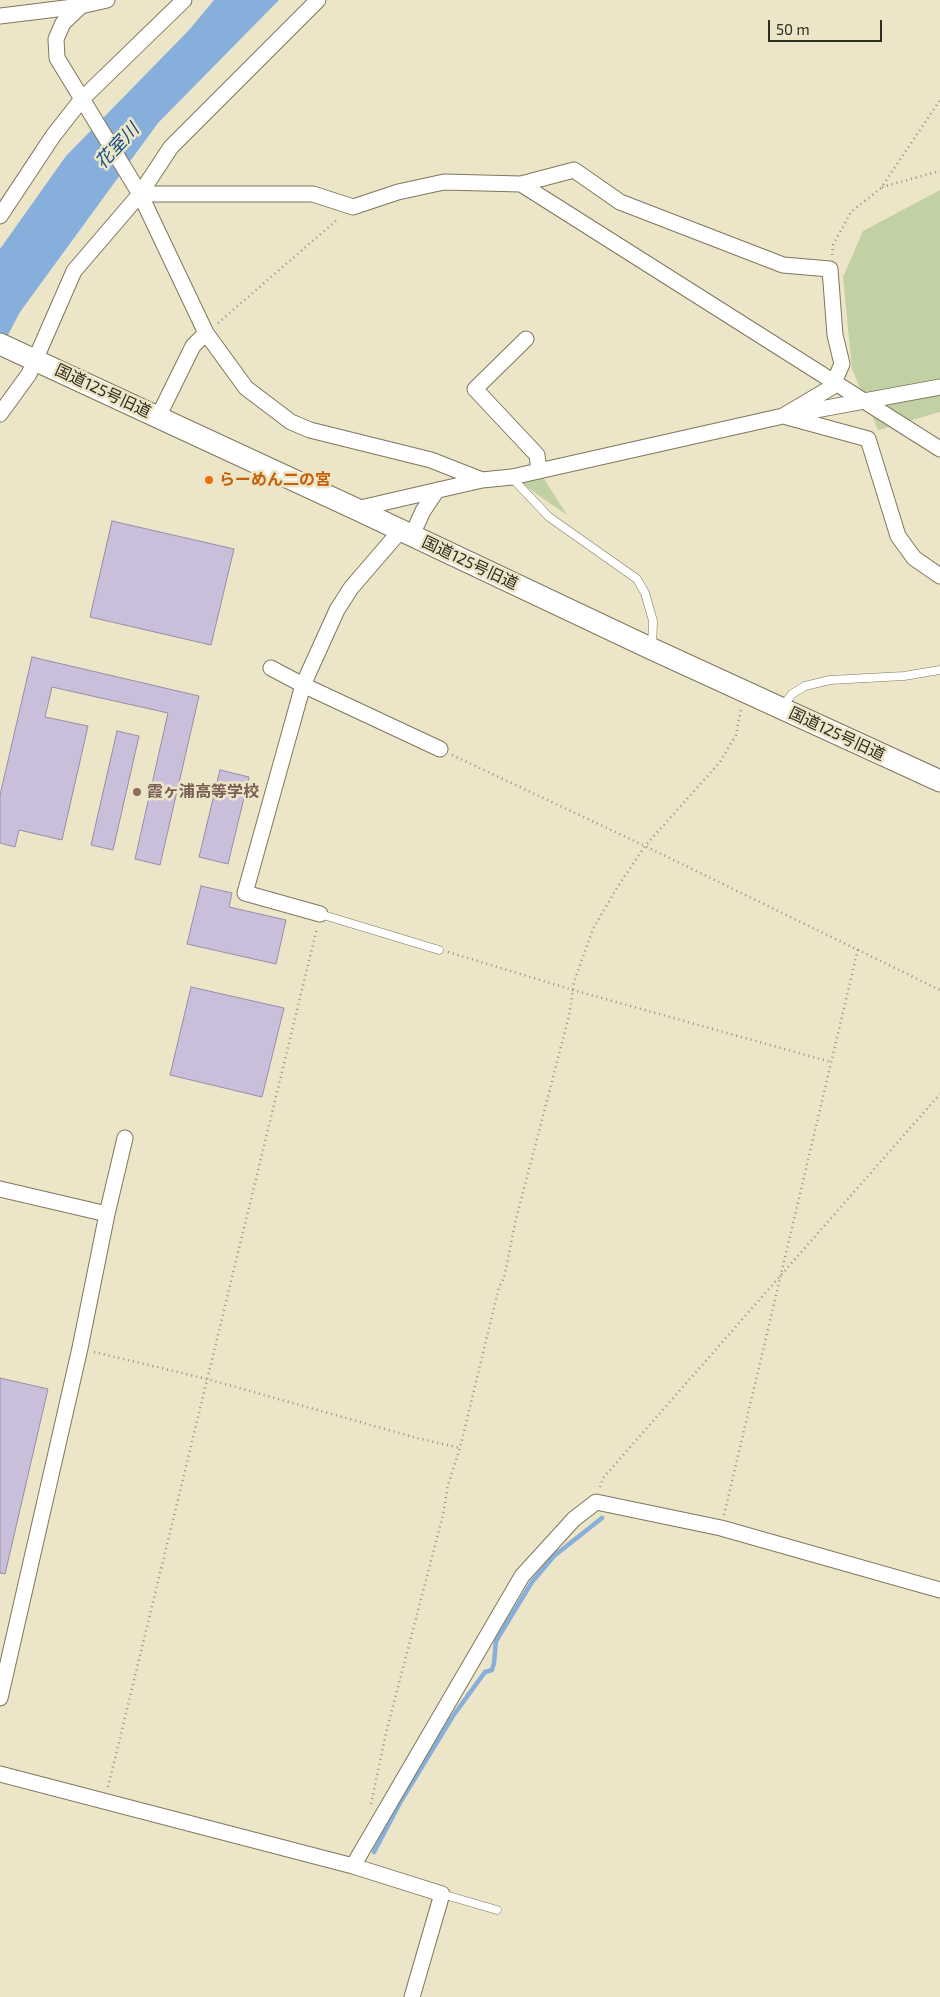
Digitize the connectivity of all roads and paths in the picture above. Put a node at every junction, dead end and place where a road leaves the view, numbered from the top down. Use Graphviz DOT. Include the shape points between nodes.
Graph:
graph roads {
  1 [pos="107,0"];
  2 [pos="184,0"];
  3 [pos="318,0"];
  4 [pos="81,3"];
  5 [pos="0,16"];
  6 [pos="82,100"];
  7 [pos="940,100"];
  8 [pos="940,171"];
  9 [pos="521,184"];
  10 [pos="136,188"];
  11 [pos="881,188"];
  12 [pos="353,207"];
  13 [pos="0,216"];
  14 [pos="830,269"];
  15 [pos="206,333"];
  16 [pos="526,339"];
  17 [pos="0,344"];
  18 [pos="28,356"];
  19 [pos="834,381"];
  20 [pos="940,387"];
  21 [pos="866,402"];
  22 [pos="0,414"];
  23 [pos="158,416"];
  24 [pos="783,416"];
  25 [pos="940,449"];
  26 [pos="539,471"];
  27 [pos="512,477"];
  28 [pos="482,480"];
  29 [pos="437,490"];
  30 [pos="356,509"];
  31 [pos="406,533"];
  32 [pos="940,576"];
  33 [pos="652,649"];
  34 [pos="271,668"];
  35 [pos="940,670"];
  36 [pos="303,685"];
  37 [pos="745,692"];
  38 [pos="781,708"];
  39 [pos="440,749"];
  40 [pos="940,781"];
  41 [pos="645,846"];
  42 [pos="320,914"];
  43 [pos="858,949"];
  44 [pos="439,950"];
  45 [pos="573,990"];
  46 [pos="940,990"];
  47 [pos="831,1062"];
  48 [pos="940,1094"];
  49 [pos="125,1138"];
  50 [pos="0,1189"];
  51 [pos="107,1214"];
  52 [pos="782,1276"];
  53 [pos="80,1348"];
  54 [pos="207,1379"];
  55 [pos="460,1448"];
  56 [pos="596,1502"];
  57 [pos="721,1528"];
  58 [pos="940,1590"];
  59 [pos="0,1698"];
  60 [pos="380,1762"];
  61 [pos="0,1774"];
  62 [pos="105,1801"];
  63 [pos="352,1866"];
  64 [pos="442,1894"];
  65 [pos="497,1910"];
  66 [pos="412,1997"];
  1 -- 4 [label="street"];
  2 -- 6 [label="street"];
  3 -- 10 [label="street" via="171,147"];
  4 -- 5 [label="street"];
  4 -- 6 [label="street" via="63,23 56,39 57,58"];
  6 -- 10 [label="street"];
  6 -- 13 [label="street" via="53,136"];
  7 -- 11 [label="path"];
  8 -- 11 [label="path"];
  9 -- 12 [label="street" via="444,182 398,192"];
  9 -- 14 [label="street" via="574,170 620,202 783,265"];
  9 -- 19 [label="street"];
  10 -- 12 [label="street" via="313,194"];
  10 -- 15 [label="street"];
  10 -- 18 [label="street" via="74,271"];
  11 -- 14 [label="path" via="851,212 833,245"];
  12 -- 15 [label="path"];
  14 -- 19 [label="street" via="835,335 842,364"];
  15 -- 23 [label="street" via="193,346"];
  15 -- 28 [label="street" via="246,388 291,422 310,430 431,460"];
  16 -- 26 [label="street" via="475,389 537,455"];
  17 -- 18 [label="street, 国道125号旧道"];
  18 -- 22 [label="street" via="29,374"];
  18 -- 23 [label="street, 国道125号旧道"];
  19 -- 21 [label="street"];
  19 -- 24 [label="street" via="832,387"];
  20 -- 21 [label="street"];
  21 -- 24 [label="street"];
  21 -- 25 [label="street"];
  23 -- 30 [label="street, 国道125号旧道"];
  24 -- 26 [label="street"];
  24 -- 32 [label="street" via="868,440 898,536 914,558"];
  26 -- 27 [label="street"];
  27 -- 28 [label="street"];
  27 -- 33 [label="lane" via="549,517 637,579 653,621"];
  28 -- 29 [label="street"];
  29 -- 30 [label="street"];
  29 -- 31 [label="street"];
  30 -- 31 [label="street, 国道125号旧道"];
  31 -- 33 [label="street, 国道125号旧道"];
  31 -- 36 [label="street" via="346,596"];
  33 -- 37 [label="street, 国道125号旧道"];
  34 -- 36 [label="street"];
  35 -- 38 [label="lane" via="904,676 830,680 805,686 792,694"];
  36 -- 39 [label="street"];
  36 -- 42 [label="street" via="245,893"];
  37 -- 38 [label="street, 国道125号旧道"];
  37 -- 41 [label="path" via="736,735 720,762"];
  38 -- 40 [label="street, 国道125号旧道"];
  39 -- 41 [label="path"];
  41 -- 43 [label="path"];
  41 -- 45 [label="path" via="593,929"];
  42 -- 44 [label="lane"];
  42 -- 54 [label="path"];
  43 -- 46 [label="path"];
  43 -- 47 [label="path"];
  44 -- 45 [label="path"];
  45 -- 47 [label="path"];
  45 -- 55 [label="path"];
  47 -- 52 [label="path"];
  48 -- 52 [label="path"];
  49 -- 51 [label="street"];
  50 -- 51 [label="street"];
  51 -- 53 [label="street"];
  52 -- 56 [label="path" via="603,1478"];
  52 -- 57 [label="path"];
  53 -- 54 [label="path"];
  53 -- 59 [label="street"];
  54 -- 55 [label="path"];
  54 -- 62 [label="path"];
  55 -- 60 [label="path"];
  56 -- 57 [label="street"];
  56 -- 63 [label="street" via="574,1519 522,1576"];
  57 -- 58 [label="street"];
  61 -- 62 [label="street"];
  62 -- 63 [label="street"];
  63 -- 64 [label="street"];
  64 -- 65 [label="lane"];
  64 -- 66 [label="street"];
}
